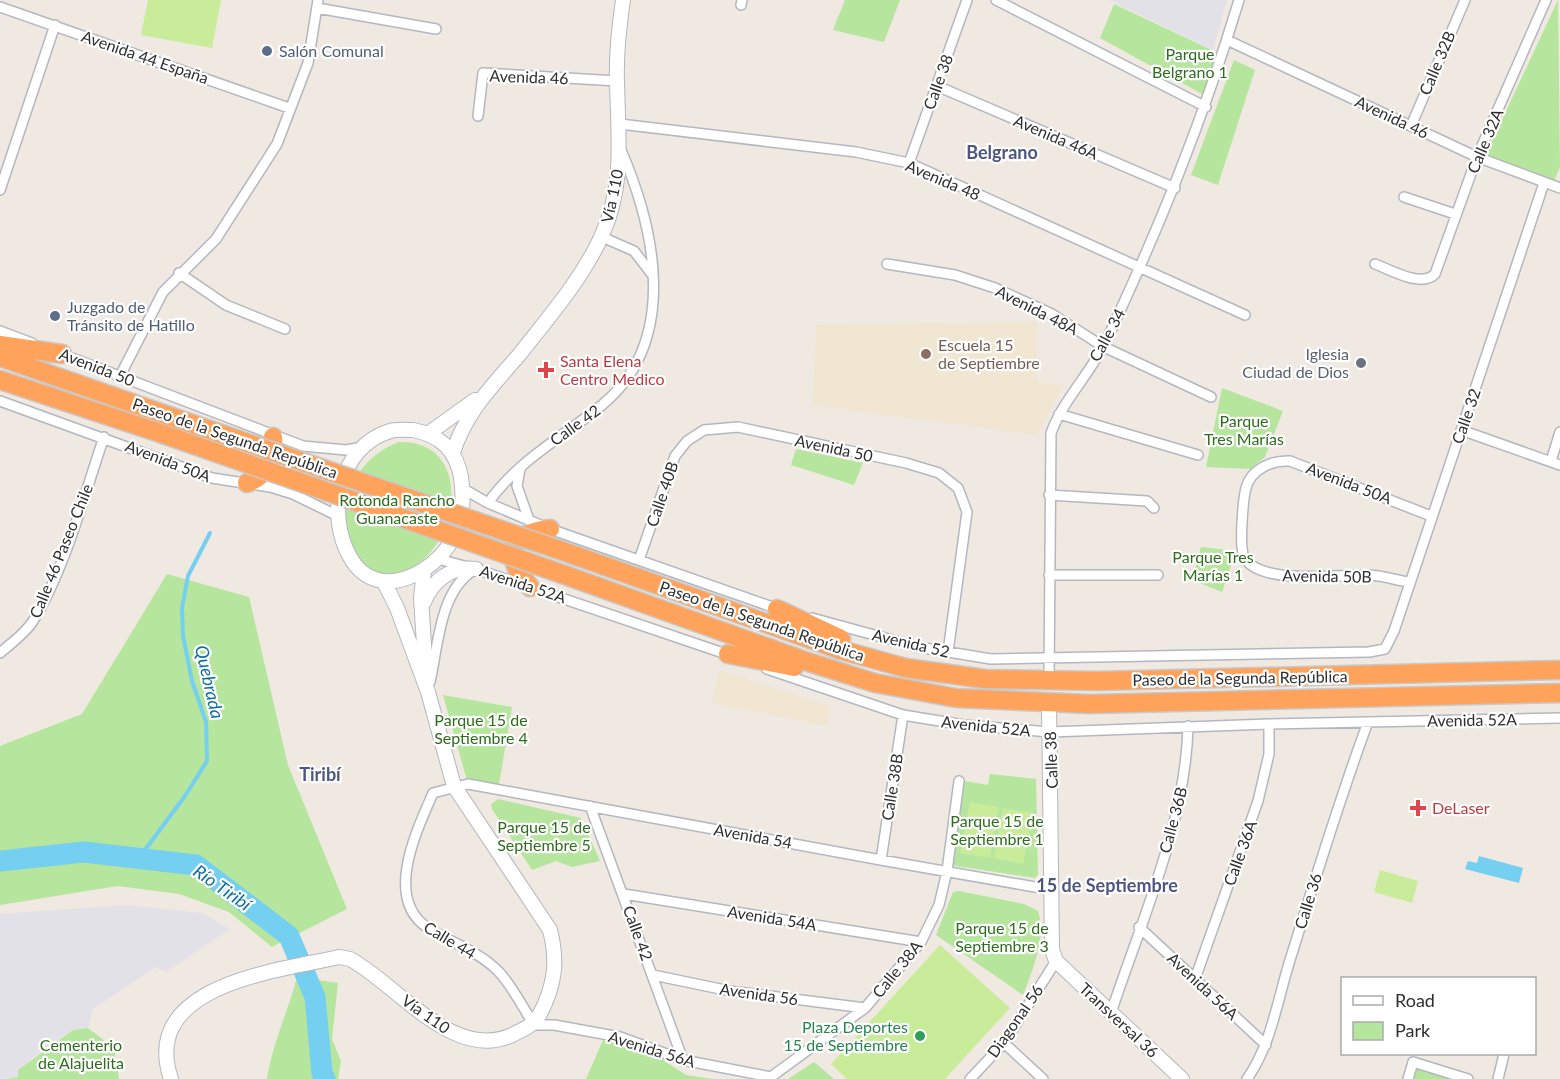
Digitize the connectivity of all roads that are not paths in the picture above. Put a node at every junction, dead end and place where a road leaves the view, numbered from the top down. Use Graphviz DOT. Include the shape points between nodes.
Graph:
graph roads {
  1 [pos="623,0"];
  2 [pos="967,0"];
  3 [pos="996,0"];
  4 [pos="1239,0"];
  5 [pos="1465,0"];
  6 [pos="1546,0"];
  7 [pos="318,4"];
  8 [pos="0,7"];
  9 [pos="55,26"];
  10 [pos="436,29"];
  11 [pos="1227,40"];
  12 [pos="617,81"];
  13 [pos="937,86"];
  14 [pos="1206,106"];
  15 [pos="290,108"];
  16 [pos="478,116"];
  17 [pos="620,124"];
  18 [pos="1411,126"];
  19 [pos="620,149"];
  20 [pos="1477,157"];
  21 [pos="909,163"];
  22 [pos="1544,183"];
  23 [pos="1560,188"];
  24 [pos="1175,189"];
  25 [pos="0,190"];
  26 [pos="1404,197"];
  27 [pos="1455,214"];
  28 [pos="602,237"];
  29 [pos="887,264"];
  30 [pos="1375,264"];
  31 [pos="1140,268"];
  32 [pos="179,273"];
  33 [pos="654,281"];
  34 [pos="1245,315"];
  35 [pos="285,329"];
  36 [pos="0,331"];
  37 [pos="0,345"];
  38 [pos="1104,347"];
  39 [pos="62,354"];
  40 [pos="0,357"];
  41 [pos="120,376"];
  42 [pos="0,380"];
  43 [pos="489,389"];
  44 [pos="1211,397"];
  45 [pos="0,401"];
  46 [pos="1059,414"];
  47 [pos="1461,430"];
  48 [pos="1560,432"];
  49 [pos="429,433"];
  50 [pos="695,435"];
  51 [pos="104,437"];
  52 [pos="273,437"];
  53 [pos="365,446"];
  54 [pos="453,453"];
  55 [pos="1198,455"];
  56 [pos="1555,463"];
  57 [pos="522,464"];
  58 [pos="247,483"];
  59 [pos="462,488"];
  60 [pos="1049,495"];
  61 [pos="488,503"];
  62 [pos="1154,508"];
  63 [pos="336,515"];
  64 [pos="1431,516"];
  65 [pos="529,520"];
  66 [pos="550,529"];
  67 [pos="438,559"];
  68 [pos="639,560"];
  69 [pos="1248,562"];
  70 [pos="476,568"];
  71 [pos="424,570"];
  72 [pos="1049,575"];
  73 [pos="1158,575"];
  74 [pos="384,582"];
  75 [pos="1409,582"];
  76 [pos="530,587"];
  77 [pos="777,609"];
  78 [pos="422,619"];
  79 [pos="1385,649"];
  80 [pos="948,652"];
  81 [pos="0,653"];
  82 [pos="728,654"];
  83 [pos="1049,659"];
  84 [pos="906,668"];
  85 [pos="1560,670"];
  86 [pos="1049,680"];
  87 [pos="875,683"];
  88 [pos="428,692"];
  89 [pos="1560,693"];
  90 [pos="1049,704"];
  91 [pos="903,715"];
  92 [pos="1560,718"];
  93 [pos="1368,722"];
  94 [pos="1269,724"];
  95 [pos="1188,726"];
  96 [pos="1050,732"];
  97 [pos="959,781"];
  98 [pos="454,786"];
  99 [pos="590,806"];
  100 [pos="881,860"];
  101 [pos="946,871"];
  102 [pos="1052,890"];
  103 [pos="624,894"];
  104 [pos="1139,927"];
  105 [pos="921,942"];
  106 [pos="1056,961"];
  107 [pos="653,975"];
  108 [pos="1195,979"];
  109 [pos="865,1008"];
  110 [pos="1111,1013"];
  111 [pos="534,1025"];
  112 [pos="1004,1043"];
  113 [pos="1266,1045"];
  114 [pos="1504,1055"];
  115 [pos="684,1060"];
  116 [pos="771,1077"];
  117 [pos="171,1079"];
  118 [pos="970,1079"];
  119 [pos="1043,1079"];
  120 [pos="1182,1079"];
  121 [pos="1247,1079"];
  122 [pos="1408,1079"];
  123 [pos="1468,1079"];
  124 [pos="1498,1079"];
  1 -- 12 [label="main road, Vía 110"];
  2 -- 13 [label="street, Calle 38"];
  3 -- 14 [label="street"];
  4 -- 11 [label="street, Calle 34"];
  5 -- 18 [label="street, Calle 32B"];
  6 -- 20 [label="street, Calle 32A"];
  7 -- 10 [label="street"];
  7 -- 15 [label="street" via="308,63"];
  8 -- 9 [label="street, Avenida 44 España"];
  9 -- 15 [label="street, Avenida 44 España"];
  9 -- 25 [label="street"];
  11 -- 14 [label="street, Calle 34"];
  11 -- 18 [label="street, Avenida 46"];
  12 -- 16 [label="street, Avenida 46" via="483,73"];
  12 -- 17 [label="main road, Vía 110"];
  13 -- 21 [label="street, Calle 38"];
  13 -- 24 [label="street, Avenida 46A"];
  14 -- 24 [label="street, Calle 34"];
  15 -- 32 [label="street" via="277,144 246,195 216,239"];
  17 -- 19 [label="main road, Vía 110"];
  17 -- 21 [label="street, Avenida 48" via="856,152"];
  18 -- 20 [label="street, Avenida 46"];
  19 -- 28 [label="main road, Vía 110" via="612,211"];
  19 -- 33 [label="street, Calle 42" via="644,214"];
  20 -- 22 [label="street, Avenida 46"];
  20 -- 27 [label="street, Calle 32A"];
  21 -- 31 [label="street, Avenida 48"];
  22 -- 23 [label="street, Avenida 46"];
  22 -- 47 [label="street, Calle 32"];
  24 -- 31 [label="street, Calle 34"];
  26 -- 27 [label="street"];
  27 -- 30 [label="street, Calle 32A" via="1435,274 1426,280"];
  28 -- 33 [label="street" via="634,251"];
  28 -- 43 [label="main road, Vía 110" via="563,296"];
  29 -- 38 [label="street, Avenida 48A" via="955,275 994,288 1052,314"];
  31 -- 34 [label="street, Avenida 48"];
  31 -- 38 [label="street, Calle 34"];
  32 -- 35 [label="street" via="226,305"];
  32 -- 41 [label="street" via="163,292"];
  33 -- 57 [label="street, Calle 42" via="646,335 620,387 604,404"];
  36 -- 39 [label="street, Avenida 50"];
  37 -- 39 [label="highway"];
  38 -- 44 [label="street, Avenida 48A"];
  38 -- 46 [label="street, Calle 34"];
  39 -- 41 [label="street, Avenida 50"];
  40 -- 84 [label="highway, Paseo de la Segunda República, bridge" via="794,634"];
  41 -- 52 [label="street, Avenida 50"];
  42 -- 87 [label="highway, Paseo de la Segunda República, bridge"];
  43 -- 49 [label="main road, Vía 110"];
  43 -- 54 [label="main road, Vía 110" via="464,425"];
  45 -- 51 [label="street, Avenida 50A"];
  46 -- 55 [label="street"];
  46 -- 60 [label="street, Calle 34" via="1051,436"];
  47 -- 56 [label="street"];
  47 -- 64 [label="street, Calle 32"];
  48 -- 56 [label="street"];
  49 -- 53 [label="main road" via="391,431"];
  49 -- 54 [label="main road"];
  50 -- 68 [label="street, Calle 40B" via="671,464"];
  50 -- 80 [label="street, Avenida 50" via="715,428 738,427 906,463 946,477 963,496 968,519"];
  51 -- 58 [label="street, Avenida 50A" via="212,478"];
  51 -- 81 [label="street, Calle 46 Paseo Chile" via="45,598 32,623"];
  52 -- 53 [label="street, Avenida 50" via="325,449"];
  52 -- 58 [label="highway" via="270,466 257,480"];
  53 -- 63 [label="main road" via="341,484"];
  54 -- 59 [label="main road"];
  57 -- 61 [label="street, Calle 42"];
  57 -- 65 [label="street" via="517,486"];
  58 -- 63 [label="street, Avenida 50A" via="293,494"];
  59 -- 61 [label="street, Avenida 52"];
  59 -- 67 [label="main road" via="458,529"];
  60 -- 62 [label="street" via="1147,501"];
  60 -- 72 [label="street, Calle 34"];
  61 -- 65 [label="street, Avenida 52"];
  63 -- 74 [label="main road" via="342,544 354,565"];
  64 -- 69 [label="street, Avenida 50A" via="1302,464 1282,461 1264,466 1245,489 1242,549"];
  64 -- 75 [label="street, Calle 32"];
  65 -- 66 [label="street, Avenida 52"];
  66 -- 68 [label="street, Avenida 52"];
  66 -- 76 [label="highway" via="527,533 513,548 516,571"];
  67 -- 70 [label="street, Avenida 52A"];
  67 -- 71 [label="main road"];
  68 -- 77 [label="street, Avenida 52"];
  69 -- 75 [label="street, Avenida 50B" via="1277,576 1371,575"];
  70 -- 76 [label="street, Avenida 52A"];
  70 -- 78 [label="main road" via="453,571 439,579 423,604"];
  70 -- 88 [label="street" via="465,575 450,598"];
  71 -- 74 [label="main road" via="403,581"];
  71 -- 78 [label="main road"];
  72 -- 73 [label="street"];
  72 -- 83 [label="street, Calle 34"];
  74 -- 88 [label="main road"];
  75 -- 79 [label="street, Calle 32"];
  76 -- 82 [label="street, Avenida 52A"];
  77 -- 80 [label="street, Avenida 52"];
  77 -- 84 [label="highway"];
  78 -- 88 [label="main road"];
  79 -- 83 [label="street, Avenida 52"];
  80 -- 83 [label="street, Avenida 52" via="991,659"];
  82 -- 87 [label="highway"];
  82 -- 91 [label="street, Avenida 52A"];
  83 -- 86 [label="street, Calle 34"];
  84 -- 86 [label="highway, Paseo de la Segunda República" via="985,679"];
  85 -- 86 [label="highway, Paseo de la Segunda República"];
  87 -- 90 [label="highway, Paseo de la Segunda República" via="956,698"];
  88 -- 98 [label="main road"];
  89 -- 90 [label="highway, Paseo de la Segunda República"];
  90 -- 96 [label="main road, Calle 38"];
  91 -- 96 [label="street, Avenida 52A"];
  91 -- 100 [label="street, Calle 38B"];
  92 -- 93 [label="street, Avenida 52A"];
  93 -- 94 [label="street, Avenida 52A"];
  93 -- 113 [label="street, Calle 36" via="1323,854"];
  94 -- 95 [label="street, Avenida 52A"];
  94 -- 108 [label="street, Calle 36A" via="1269,754 1258,801"];
  95 -- 96 [label="street, Avenida 52A"];
  95 -- 104 [label="street, Calle 36B" via="1187,765 1174,823"];
  96 -- 102 [label="main road, Calle 38"];
  97 -- 101 [label="street, Calle 38A"];
  98 -- 99 [label="street, Avenida 54" via="468,784"];
  98 -- 111 [label="main road" via="550,930 556,970"];
  98 -- 111 [label="street, Calle 44" via="433,794 419,825 408,854 409,903 419,921 499,972"];
  99 -- 100 [label="street, Avenida 54"];
  99 -- 103 [label="street, Calle 42"];
  100 -- 101 [label="street, Avenida 54"];
  101 -- 102 [label="street, Avenida 54"];
  101 -- 105 [label="street, Calle 38A" via="939,905"];
  102 -- 106 [label="main road, Calle 38" via="1052,949"];
  103 -- 105 [label="street, Avenida 54A"];
  103 -- 107 [label="street, Calle 42"];
  104 -- 108 [label="street, Avenida 56A"];
  104 -- 110 [label="street, Calle 36B"];
  105 -- 109 [label="street, Calle 38A"];
  106 -- 110 [label="main road, Transversal 36"];
  106 -- 112 [label="street, Diagonal 56"];
  107 -- 109 [label="street, Avenida 56" via="730,991"];
  107 -- 115 [label="street, Calle 42"];
  108 -- 113 [label="street, Avenida 56A"];
  109 -- 116 [label="street, Calle 38A"];
  110 -- 120 [label="main road, Transversal 36"];
  111 -- 115 [label="street, Avenida 56A" via="620,1037"];
  111 -- 117 [label="main road, Vía 110" via="506,1039 476,1040 445,1030 361,964 350,958 335,958 264,972 210,992 185,1011 168,1040 165,1057"];
  112 -- 118 [label="street, Diagonal 56"];
  112 -- 119 [label="street"];
  113 -- 121 [label="street, Calle 36"];
  114 -- 124 [label="street"];
  115 -- 116 [label="street, Avenida 56A"];
  122 -- 123 [label="street" via="1413,1062"];
}
